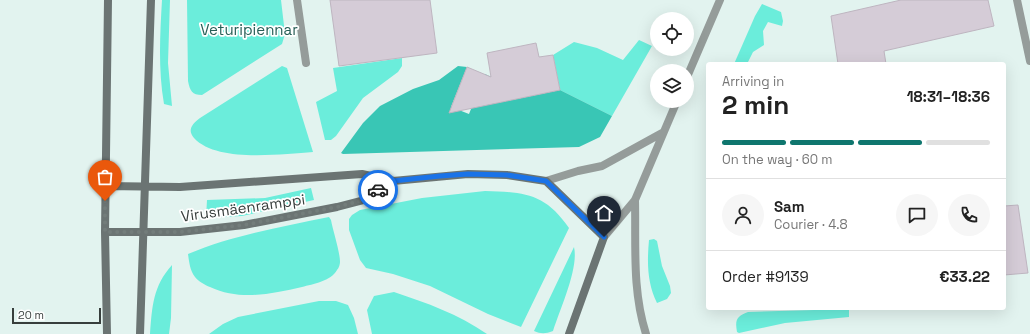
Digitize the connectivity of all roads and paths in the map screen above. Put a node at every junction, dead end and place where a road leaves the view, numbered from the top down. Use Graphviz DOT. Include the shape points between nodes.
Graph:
graph roads {
  1 [pos="108,0"];
  2 [pos="151,0"];
  3 [pos="297,0"];
  4 [pos="720,0"];
  5 [pos="1017,0"];
  6 [pos="1030,61"];
  7 [pos="306,63"];
  8 [pos="693,64"];
  9 [pos="674,108"];
  10 [pos="662,133"];
  11 [pos="393,181"];
  12 [pos="546,181"];
  13 [pos="106,186"];
  14 [pos="145,186"];
  15 [pos="635,200"];
  16 [pos="105,232"];
  17 [pos="144,232"];
  18 [pos="604,237"];
  19 [pos="107,334"];
  20 [pos="140,334"];
  21 [pos="569,334"];
  22 [pos="646,334"];
  1 -- 13 [label="main road"];
  2 -- 14 [label="main road"];
  3 -- 7 [label="street"];
  4 -- 8 [label="street"];
  5 -- 6 [label="street"];
  9 -- 10 [label="street"];
  10 -- 12 [label="street, Virusmäenramppi" via="602,166"];
  10 -- 15 [label="street"];
  11 -- 12 [label="main road, Virusmäenramppi" via="468,174 507,175"];
  11 -- 14 [label="main road, Virusmäenramppi" via="362,174 180,187"];
  11 -- 17 [label="main road, Virusmäenramppi" via="364,200 337,207 244,225 180,232"];
  12 -- 18 [label="main road"];
  13 -- 14 [label="main road, Virusmäenramppi"];
  13 -- 16 [label="main road"];
  14 -- 17 [label="main road"];
  15 -- 18 [label="street"];
  15 -- 22 [label="street" via="637,296"];
  16 -- 17 [label="main road, Virusmäenramppi"];
  16 -- 19 [label="main road"];
  17 -- 20 [label="main road"];
  18 -- 21 [label="main road"];
}
